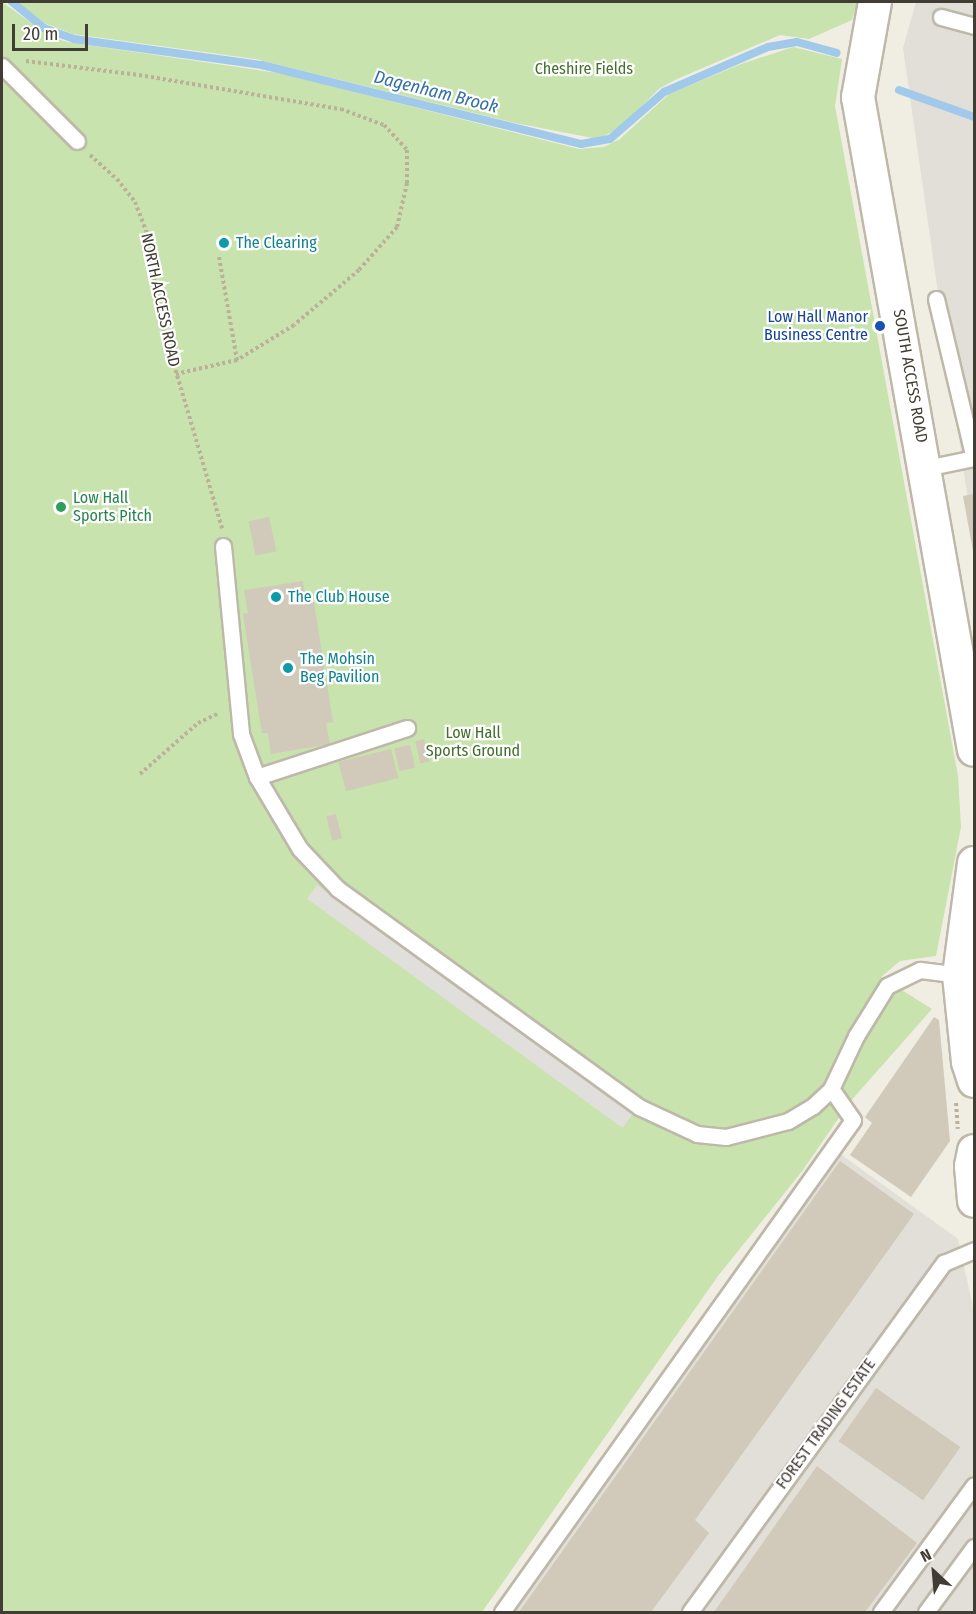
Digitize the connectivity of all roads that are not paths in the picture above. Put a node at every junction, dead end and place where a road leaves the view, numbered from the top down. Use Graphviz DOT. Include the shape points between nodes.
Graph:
graph roads {
  1 [pos="875,2"];
  2 [pos="941,17"];
  3 [pos="975,26"];
  4 [pos="7,63"];
  5 [pos="77,141"];
  6 [pos="936,299"];
  7 [pos="974,458"];
  8 [pos="927,468"];
  9 [pos="223,546"];
  10 [pos="407,728"];
  11 [pos="975,750"];
  12 [pos="257,777"];
  13 [pos="975,863"];
  14 [pos="959,975"];
  15 [pos="970,1037"];
  16 [pos="975,1081"];
  17 [pos="831,1089"];
  18 [pos="975,1151"];
  19 [pos="975,1201"];
  20 [pos="975,1251"];
  21 [pos="975,1485"];
  22 [pos="975,1547"];
  23 [pos="502,1612"];
  24 [pos="690,1612"];
  25 [pos="881,1612"];
  26 [pos="926,1612"];
  1 -- 8 [label="street, SOUTH ACCESS ROAD" via="858,97"];
  2 -- 3 [label="lane"];
  4 -- 5 [label="lane"];
  6 -- 7 [label="lane"];
  7 -- 8 [label="lane"];
  8 -- 11 [label="street, SOUTH ACCESS ROAD"];
  9 -- 12 [label="lane" via="241,734"];
  10 -- 12 [label="lane"];
  12 -- 17 [label="lane" via="300,849 338,889 639,1107 684,1130 726,1137 788,1121"];
  13 -- 14 [label="street"];
  14 -- 15 [label="street"];
  14 -- 17 [label="lane" via="920,970 887,986 856,1036"];
  15 -- 16 [label="street"];
  17 -- 23 [label="lane" via="853,1120"];
  18 -- 19 [label="street" via="971,1166"];
  20 -- 24 [label="lane, FOREST TRADING ESTATE" via="944,1263"];
  21 -- 25 [label="lane"];
  22 -- 26 [label="lane"];
}
